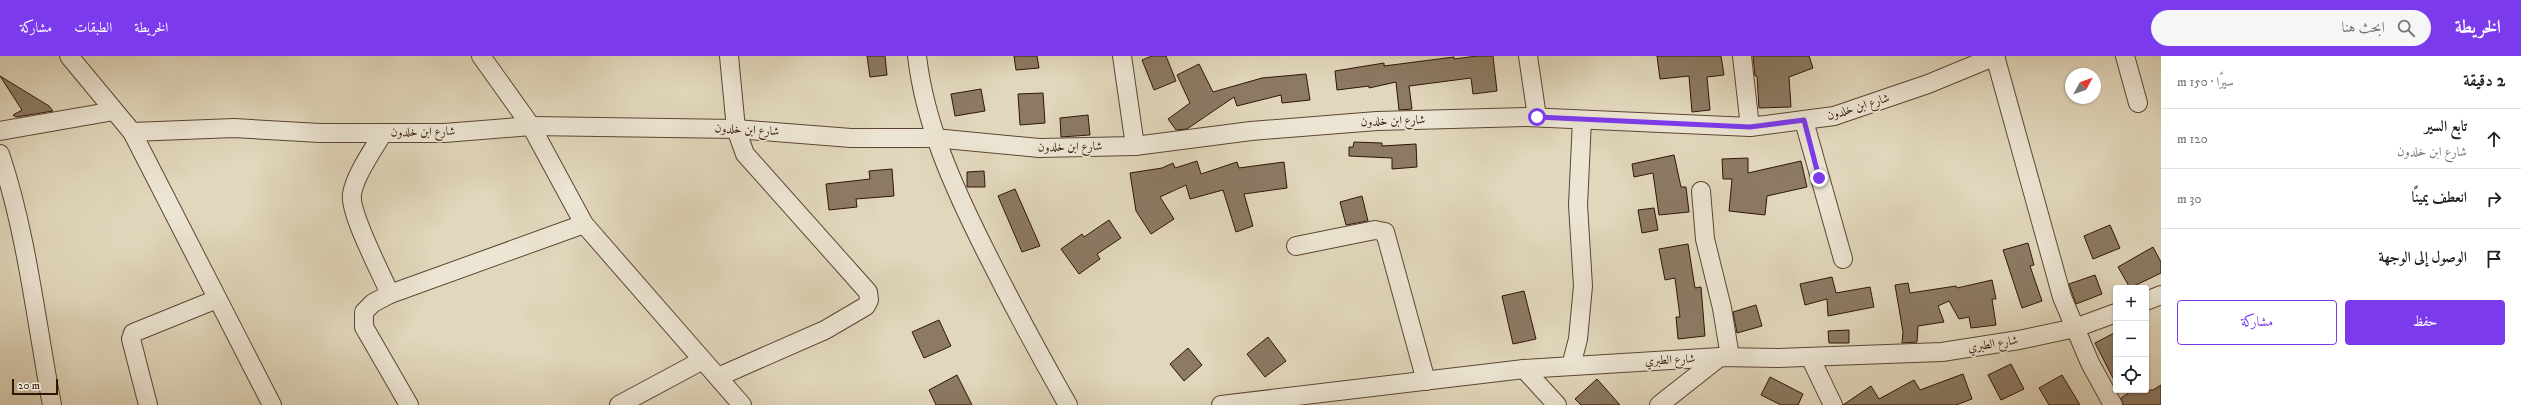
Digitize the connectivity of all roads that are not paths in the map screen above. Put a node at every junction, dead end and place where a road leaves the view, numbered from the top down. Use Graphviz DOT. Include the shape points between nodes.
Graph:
graph roads {
  1 [pos="69,56"];
  2 [pos="481,56"];
  3 [pos="729,56"];
  4 [pos="917,56"];
  5 [pos="1122,56"];
  6 [pos="1528,56"];
  7 [pos="1742,56"];
  8 [pos="1995,56"];
  9 [pos="2125,56"];
  10 [pos="2138,102"];
  11 [pos="114,111"];
  12 [pos="1537,117"];
  13 [pos="1582,120"];
  14 [pos="1804,120"];
  15 [pos="531,126"];
  16 [pos="1750,127"];
  17 [pos="736,128"];
  18 [pos="0,132"];
  19 [pos="132,132"];
  20 [pos="382,133"];
  21 [pos="934,138"];
  22 [pos="1135,146"];
  23 [pos="0,154"];
  24 [pos="1700,191"];
  25 [pos="584,224"];
  26 [pos="1296,246"];
  27 [pos="1843,259"];
  28 [pos="390,294"];
  29 [pos="2161,295"];
  30 [pos="218,299"];
  31 [pos="2149,300"];
  32 [pos="2113,314"];
  33 [pos="2075,328"];
  34 [pos="1725,357"];
  35 [pos="1810,357"];
  36 [pos="701,361"];
  37 [pos="1571,366"];
  38 [pos="1524,369"];
  39 [pos="718,377"];
  40 [pos="1426,381"];
  41 [pos="52,405"];
  42 [pos="148,405"];
  43 [pos="272,405"];
  44 [pos="408,405"];
  45 [pos="619,405"];
  46 [pos="742,405"];
  47 [pos="1068,405"];
  48 [pos="1221,405"];
  49 [pos="1557,405"];
  50 [pos="1659,405"];
  51 [pos="1833,405"];
  52 [pos="2113,405"];
  1 -- 11 [label="street"];
  2 -- 15 [label="street"];
  3 -- 17 [label="street"];
  4 -- 21 [label="street"];
  5 -- 22 [label="street"];
  6 -- 12 [label="street"];
  7 -- 16 [label="street"];
  8 -- 14 [label="street, شارع ابن خلدون" via="1928,84 1834,116"];
  8 -- 33 [label="street" via="2062,297"];
  9 -- 10 [label="street"];
  11 -- 18 [label="street"];
  11 -- 19 [label="street"];
  12 -- 13 [label="street, شارع ابن خلدون"];
  12 -- 22 [label="street, شارع ابن خلدون" via="1377,121 1251,131"];
  13 -- 16 [label="street, شارع ابن خلدون"];
  13 -- 37 [label="street" via="1578,205 1583,286 1578,339"];
  14 -- 16 [label="street, شارع ابن خلدون"];
  14 -- 27 [label="street"];
  15 -- 17 [label="street, شارع ابن خلدون"];
  15 -- 20 [label="street, شارع ابن خلدون" via="444,133"];
  15 -- 25 [label="street"];
  17 -- 21 [label="street, شارع ابن خلدون" via="851,138"];
  17 -- 39 [label="street" via="740,143 754,166 868,292 869,300 866,306 825,330"];
  19 -- 20 [label="street, شارع ابن خلدون" via="234,128 320,134"];
  19 -- 30 [label="street"];
  20 -- 28 [label="street" via="357,180 351,198"];
  21 -- 22 [label="street, شارع ابن خلدون" via="1038,148"];
  21 -- 47 [label="street" via="1020,321"];
  23 -- 41 [label="street" via="11,186 18,219"];
  24 -- 34 [label="street" via="1705,239 1722,308"];
  25 -- 28 [label="street"];
  25 -- 36 [label="street"];
  26 -- 40 [label="street" via="1375,230 1385,232"];
  28 -- 44 [label="street" via="373,303 364,312 364,327"];
  29 -- 31 [label="street"];
  30 -- 42 [label="street" via="132,332 131,338"];
  30 -- 43 [label="street"];
  32 -- 33 [label="street, شارع الطبري"];
  33 -- 35 [label="street, شارع الطبري" via="1942,352"];
  33 -- 52 [label="street"];
  34 -- 35 [label="street, شارع الطبري"];
  34 -- 37 [label="street, شارع الطبري"];
  34 -- 50 [label="street"];
  35 -- 51 [label="street"];
  36 -- 39 [label="street"];
  36 -- 45 [label="street"];
  37 -- 38 [label="street, شارع الطبري"];
  38 -- 40 [label="street, شارع الطبري"];
  38 -- 49 [label="street"];
  39 -- 46 [label="street"];
  40 -- 48 [label="street, شارع الطبري"];
}
